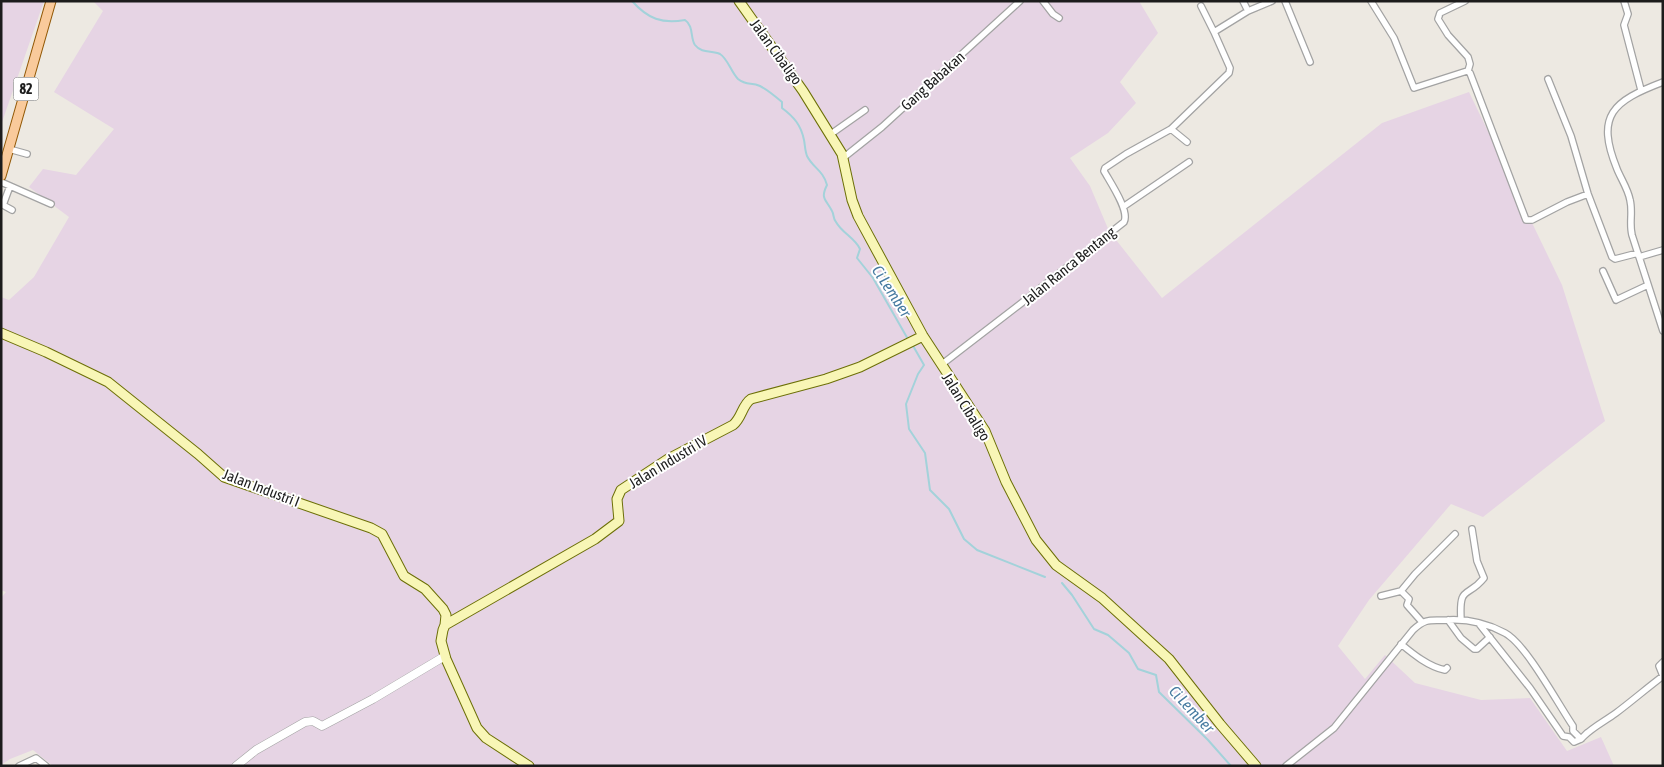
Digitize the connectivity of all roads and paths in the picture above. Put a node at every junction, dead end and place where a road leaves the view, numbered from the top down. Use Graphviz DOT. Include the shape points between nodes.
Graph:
graph roads {
  1 [pos="51,1"];
  2 [pos="740,1"];
  3 [pos="1020,1"];
  4 [pos="1043,1"];
  5 [pos="1243,1"];
  6 [pos="1272,1"];
  7 [pos="1285,1"];
  8 [pos="1371,1"];
  9 [pos="1465,1"];
  10 [pos="1624,1"];
  11 [pos="1201,6"];
  12 [pos="1248,11"];
  13 [pos="1059,18"];
  14 [pos="1214,32"];
  15 [pos="1310,62"];
  16 [pos="1468,71"];
  17 [pos="1548,79"];
  18 [pos="1663,82"];
  19 [pos="1641,90"];
  20 [pos="865,110"];
  21 [pos="1171,129"];
  22 [pos="831,134"];
  23 [pos="1187,142"];
  24 [pos="9,149"];
  25 [pos="28,154"];
  26 [pos="843,158"];
  27 [pos="1189,162"];
  28 [pos="1,176"];
  29 [pos="1,182"];
  30 [pos="10,186"];
  31 [pos="1588,194"];
  32 [pos="51,204"];
  33 [pos="2,205"];
  34 [pos="1123,207"];
  35 [pos="12,210"];
  36 [pos="1663,250"];
  37 [pos="1639,255"];
  38 [pos="1603,271"];
  39 [pos="1648,285"];
  40 [pos="1663,331"];
  41 [pos="1,333"];
  42 [pos="922,336"];
  43 [pos="941,365"];
  44 [pos="1472,529"];
  45 [pos="1455,534"];
  46 [pos="1401,591"];
  47 [pos="1381,596"];
  48 [pos="1448,620"];
  49 [pos="1461,620"];
  50 [pos="1422,622"];
  51 [pos="1478,624"];
  52 [pos="445,625"];
  53 [pos="1500,631"];
  54 [pos="1491,639"];
  55 [pos="1400,644"];
  56 [pos="445,656"];
  57 [pos="1663,662"];
  58 [pos="1447,668"];
  59 [pos="1663,676"];
  60 [pos="1584,736"];
  61 [pos="19,766"];
  62 [pos="46,766"];
  63 [pos="236,766"];
  64 [pos="529,766"];
  65 [pos="1256,766"];
  66 [pos="1286,766"];
  1 -- 24 [label="main road, 82"];
  2 -- 22 [label="main road, Jalan Cibaligo"];
  3 -- 26 [label="street, Gang Babakan" via="882,127"];
  4 -- 13 [label="street"];
  5 -- 12 [label="street"];
  6 -- 12 [label="street"];
  7 -- 15 [label="street"];
  8 -- 16 [label="street" via="1394,38 1414,88"];
  9 -- 16 [label="street" via="1440,13 1438,19 1468,58"];
  10 -- 19 [label="street" via="1628,14 1624,25"];
  11 -- 14 [label="street"];
  12 -- 14 [label="street"];
  14 -- 21 [label="street, Jalan Ranca Bentang" via="1230,68 1229,73"];
  16 -- 31 [label="street" via="1526,220"];
  17 -- 31 [label="street" via="1571,136"];
  18 -- 19 [label="street"];
  19 -- 37 [label="street" via="1616,107 1608,124 1612,158 1631,202 1630,228"];
  20 -- 22 [label="street"];
  21 -- 23 [label="street"];
  21 -- 34 [label="street, Jalan Ranca Bentang" via="1105,168 1104,172"];
  22 -- 26 [label="main road, Jalan Cibaligo"];
  24 -- 25 [label="street"];
  24 -- 28 [label="main road, 82"];
  26 -- 42 [label="main road, Jalan Cibaligo" via="858,216"];
  27 -- 34 [label="street"];
  29 -- 30 [label="street"];
  30 -- 32 [label="street"];
  30 -- 33 [label="street"];
  31 -- 37 [label="street" via="1612,257"];
  33 -- 35 [label="street"];
  34 -- 43 [label="street, Jalan Ranca Bentang" via="1126,219 1106,237"];
  36 -- 37 [label="street"];
  37 -- 39 [label="street"];
  38 -- 39 [label="street" via="1616,300"];
  39 -- 40 [label="street"];
  41 -- 52 [label="main road, Jalan Industri I" via="108,382 224,477 382,534 404,576 424,589 443,609"];
  42 -- 43 [label="main road, Jalan Cibaligo"];
  42 -- 52 [label="main road, Jalan Industri IV" via="860,367 751,399 733,425 668,459 621,490 616,499 620,519 617,524"];
  43 -- 65 [label="main road, Jalan Cibaligo" via="985,431 1006,482 1046,553 1169,659"];
  44 -- 49 [label="street" via="1477,560 1484,578 1461,599"];
  45 -- 46 [label="street"];
  46 -- 47 [label="street"];
  46 -- 50 [label="street" via="1409,598 1407,605"];
  48 -- 49 [label="street"];
  48 -- 50 [label="street"];
  48 -- 54 [label="street" via="1474,650"];
  49 -- 51 [label="street"];
  50 -- 55 [label="street"];
  51 -- 53 [label="street"];
  51 -- 54 [label="street"];
  52 -- 56 [label="main road" via="441,642"];
  53 -- 54 [label="street"];
  53 -- 60 [label="street" via="1523,650 1574,726 1573,731"];
  54 -- 60 [label="street" via="1563,736 1574,742"];
  55 -- 58 [label="street" via="1419,658 1439,668"];
  55 -- 66 [label="street" via="1334,728"];
  56 -- 63 [label="street" via="322,726 312,721 305,722 256,750"];
  56 -- 64 [label="main road" via="477,728 486,738"];
  57 -- 59 [label="street" via="1659,666"];
  59 -- 60 [label="street"];
  61 -- 62 [label="street" via="36,758"];
}
